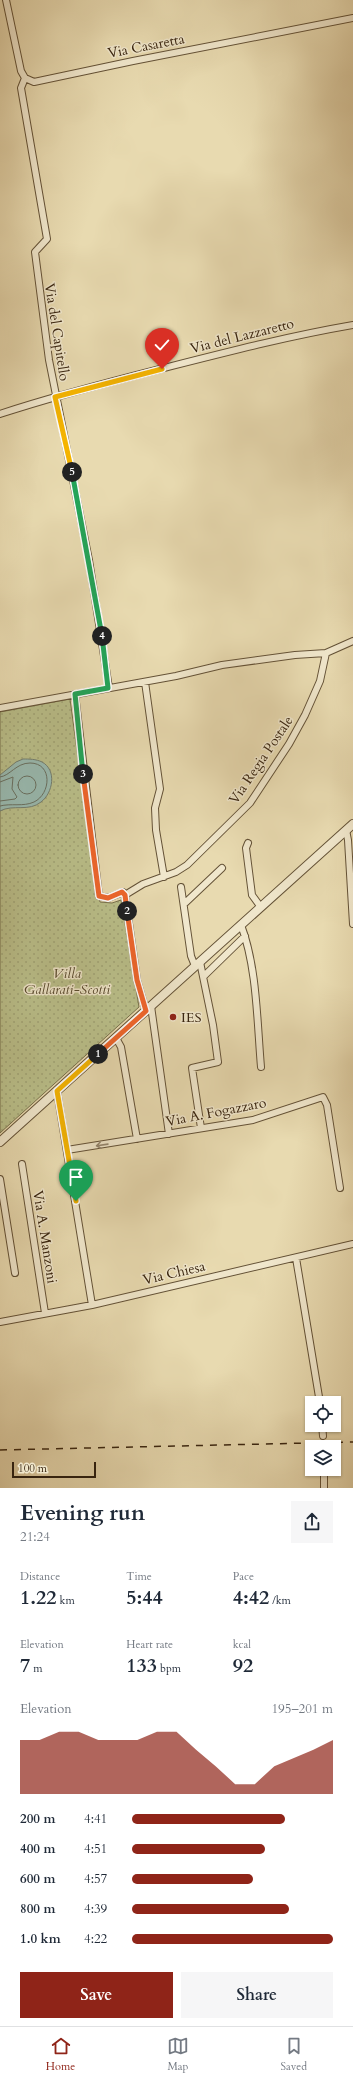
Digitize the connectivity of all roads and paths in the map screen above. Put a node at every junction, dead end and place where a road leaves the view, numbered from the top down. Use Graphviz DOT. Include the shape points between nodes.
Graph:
graph roads {
  1 [pos="6,0"];
  2 [pos="353,18"];
  3 [pos="25,78"];
  4 [pos="353,324"];
  5 [pos="55,397"];
  6 [pos="0,414"];
  7 [pos="353,641"];
  8 [pos="326,653"];
  9 [pos="145,682"];
  10 [pos="108,688"];
  11 [pos="75,694"];
  12 [pos="0,708"];
  13 [pos="353,824"];
  14 [pos="346,830"];
  15 [pos="248,843"];
  16 [pos="222,868"];
  17 [pos="164,877"];
  18 [pos="181,887"];
  19 [pos="125,895"];
  20 [pos="184,904"];
  21 [pos="260,906"];
  22 [pos="353,924"];
  23 [pos="240,925"];
  24 [pos="245,936"];
  25 [pos="197,964"];
  26 [pos="204,976"];
  27 [pos="148,1009"];
  28 [pos="116,1038"];
  29 [pos="261,1067"];
  30 [pos="57,1091"];
  31 [pos="201,1128"];
  32 [pos="169,1134"];
  33 [pos="137,1139"];
  34 [pos="0,1142"];
  35 [pos="67,1150"];
  36 [pos="22,1164"];
  37 [pos="0,1180"];
  38 [pos="340,1188"];
  39 [pos="353,1244"];
  40 [pos="296,1258"];
  41 [pos="15,1273"];
  42 [pos="92,1305"];
  43 [pos="45,1313"];
  44 [pos="0,1322"];
  45 [pos="319,1396"];
  46 [pos="323,1432"];
  47 [pos="323,1436"];
  48 [pos="324,1476"];
  49 [pos="324,1488"];
  1 -- 3 [label="street" via="21,71"];
  2 -- 3 [label="street, Via Casaretta" via="34,82"];
  3 -- 5 [label="street, Via del Capitello" via="21,88 47,239 35,252 36,273"];
  4 -- 5 [label="street, Via del Lazzaretto" via="302,333"];
  5 -- 6 [label="street, Via del Lazzaretto"];
  5 -- 10 [label="street, Via del Capitello" via="85,540"];
  7 -- 8 [label="street"];
  8 -- 9 [label="street" via="222,665"];
  8 -- 17 [label="street, Via Regia Postale" via="320,681 305,715 250,803 187,865"];
  9 -- 10 [label="street"];
  9 -- 17 [label="street" via="160,790 155,808 156,830"];
  10 -- 11 [label="street"];
  11 -- 12 [label="street"];
  11 -- 19 [label="street, Via Regia Postale" via="99,896 108,898 122,892"];
  13 -- 14 [label="street"];
  14 -- 21 [label="street"];
  14 -- 22 [label="street"];
  15 -- 21 [label="street" via="246,848 252,895"];
  16 -- 20 [label="street"];
  17 -- 19 [label="street, Via Regia Postale" via="143,884"];
  18 -- 20 [label="street"];
  19 -- 27 [label="street" via="137,980"];
  20 -- 25 [label="street" via="191,956"];
  21 -- 23 [label="street"];
  23 -- 24 [label="street"];
  23 -- 25 [label="street"];
  24 -- 26 [label="street"];
  24 -- 29 [label="street" via="252,972"];
  25 -- 26 [label="street"];
  25 -- 27 [label="street"];
  26 -- 31 [label="street" via="218,1062 192,1068"];
  27 -- 28 [label="street"];
  27 -- 32 [label="street"];
  28 -- 30 [label="street"];
  28 -- 33 [label="street" via="121,1047"];
  30 -- 34 [label="street"];
  30 -- 35 [label="street"];
  31 -- 32 [label="street, Via A. Fogazzaro"];
  31 -- 38 [label="street, Via A. Fogazzaro" via="253,1120 323,1097 327,1105"];
  32 -- 33 [label="street, Via A. Fogazzaro"];
  33 -- 35 [label="street, Via A. Fogazzaro, one-way"];
  35 -- 42 [label="street"];
  36 -- 43 [label="street, Via A. Manzoni"];
  37 -- 41 [label="street"];
  39 -- 40 [label="street, Via Chiesa"];
  40 -- 42 [label="street, Via Chiesa"];
  40 -- 45 [label="street"];
  42 -- 43 [label="street, Via Chiesa"];
  43 -- 44 [label="street, Via Chiesa"];
  46 -- 47 [label="street"];
  48 -- 49 [label="street"];
}
